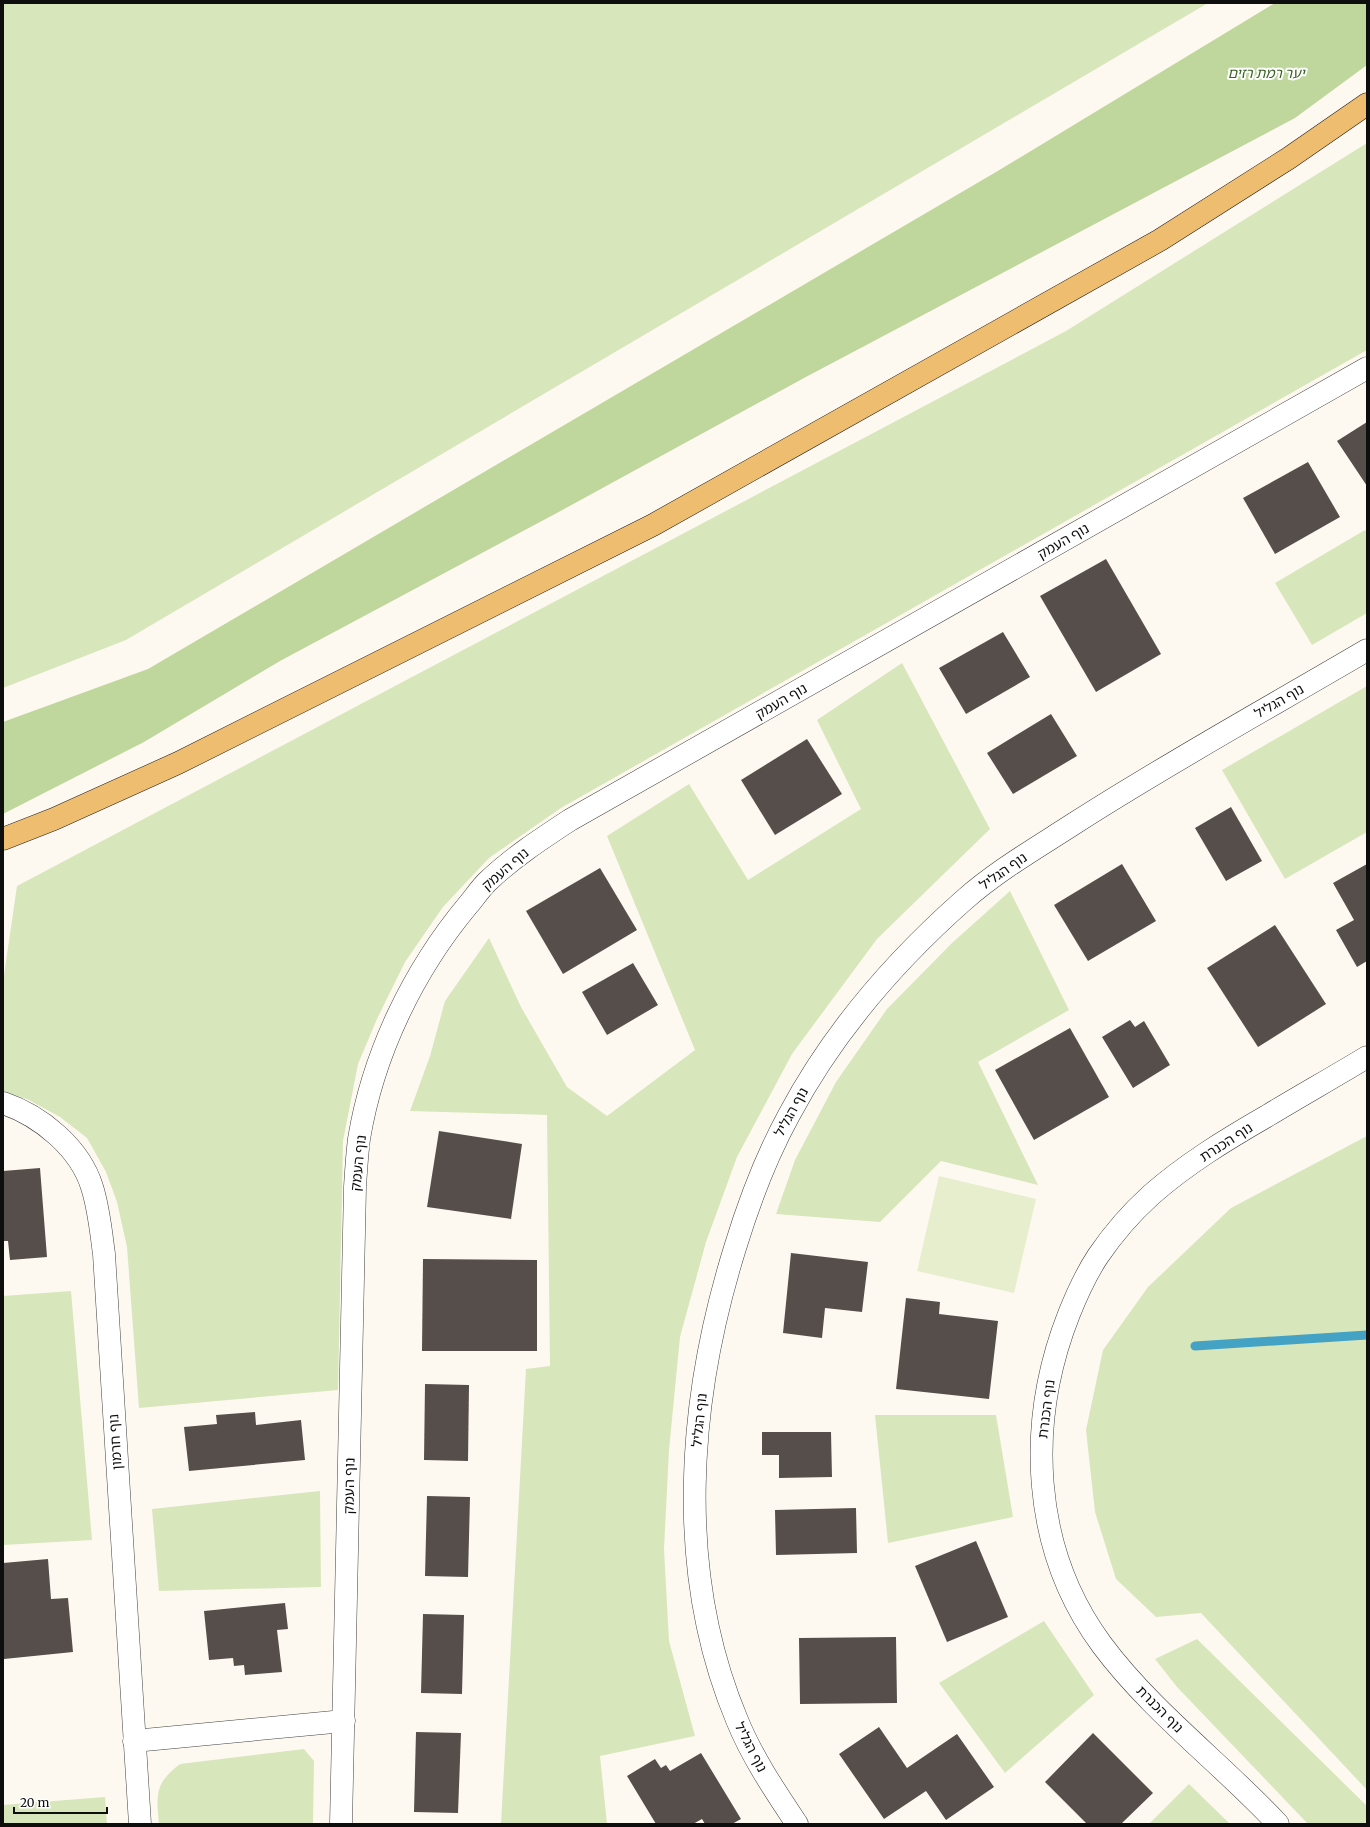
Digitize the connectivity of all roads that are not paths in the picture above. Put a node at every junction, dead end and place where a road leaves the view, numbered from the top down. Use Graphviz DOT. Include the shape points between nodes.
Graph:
graph roads {
  1 [pos="1367,104"];
  2 [pos="1367,368"];
  3 [pos="1367,650"];
  4 [pos="3,839"];
  5 [pos="1367,1058"];
  6 [pos="3,1103"];
  7 [pos="344,1721"];
  8 [pos="134,1741"];
  9 [pos="140,1824"];
  10 [pos="341,1824"];
  11 [pos="797,1824"];
  12 [pos="1278,1824"];
  1 -- 4 [label="main road" via="1289,158 1160,240 653,525 178,763"];
  2 -- 7 [label="street, נוף העמק" via="570,820 487,882 459,916 435,950 406,1000 386,1044 372,1085 359,1139 355,1187"];
  3 -- 11 [label="street, נוף הגליל" via="1118,796 1011,865 967,897 894,968 854,1017 819,1065 769,1153 748,1205 716,1317 698,1412 694,1526 706,1622 720,1673 737,1722 765,1775"];
  5 -- 12 [label="street, נוף הכנרת" via="1233,1136 1183,1169 1151,1196 1120,1228 1097,1256 1080,1287 1063,1330 1044,1406 1041,1447 1043,1497 1060,1571 1077,1605 1101,1644 1128,1676"];
  6 -- 8 [label="street, נוף חרמון" via="35,1119 58,1136 77,1157 92,1186 98,1213 104,1254"];
  7 -- 8 [label="street"];
  7 -- 10 [label="street, נוף העמק"];
  8 -- 9 [label="street, נוף חרמון"];
}
